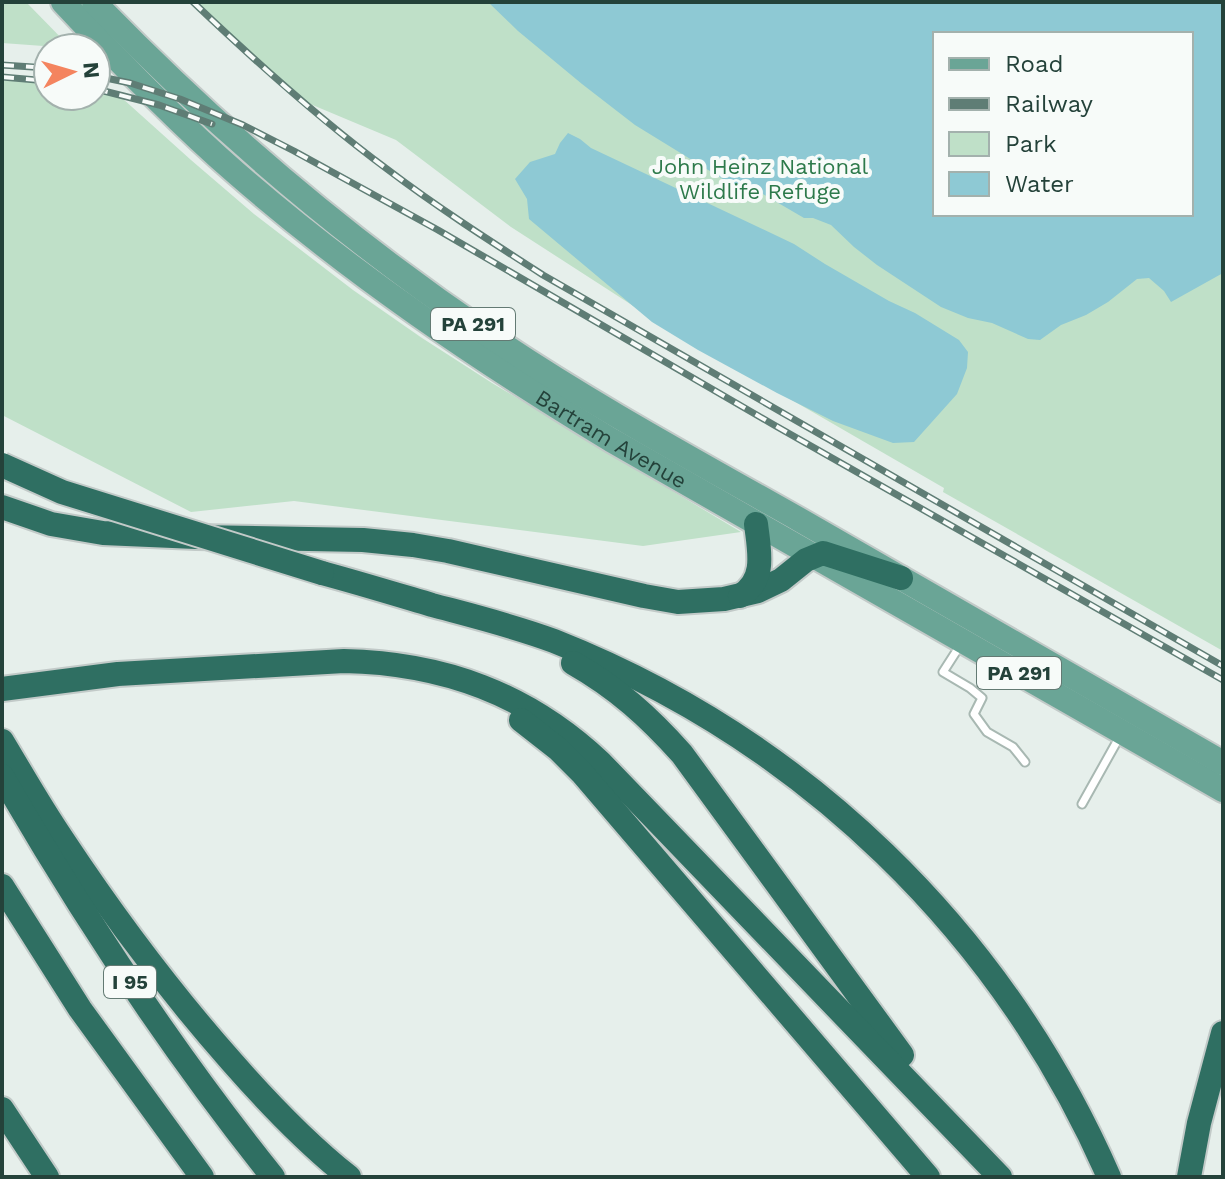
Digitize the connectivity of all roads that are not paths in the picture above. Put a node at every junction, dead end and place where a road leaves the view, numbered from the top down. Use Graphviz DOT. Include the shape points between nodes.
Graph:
graph roads {
  1 [pos="63,2"];
  2 [pos="94,2"];
  3 [pos="2,465"];
  4 [pos="2,507"];
  5 [pos="756,524"];
  6 [pos="814,556"];
  7 [pos="901,578"];
  8 [pos="740,596"];
  9 [pos="435,605"];
  10 [pos="969,631"];
  11 [pos="258,667"];
  12 [pos="2,689"];
  13 [pos="1122,732"];
  14 [pos="2,741"];
  15 [pos="1025,762"];
  16 [pos="1223,763"];
  17 [pos="2,776"];
  18 [pos="1223,790"];
  19 [pos="1082,804"];
  20 [pos="2,886"];
  21 [pos="1223,1033"];
  22 [pos="2,1109"];
  23 [pos="47,1177"];
  24 [pos="202,1177"];
  25 [pos="273,1177"];
  26 [pos="349,1177"];
  27 [pos="928,1177"];
  28 [pos="1000,1177"];
  29 [pos="1010,1177"];
  30 [pos="1109,1177"];
  31 [pos="1189,1177"];
  1 -- 5 [label="main road, Bartram Avenue / PA 291" via="235,173 370,281 513,380"];
  2 -- 7 [label="main road, Bartram Avenue / PA 291" via="257,157 415,283 607,410"];
  3 -- 9 [label="highway, bridge" via="62,492"];
  4 -- 8 [label="highway" via="85,531 396,542 669,601"];
  5 -- 6 [label="main road, Bartram Avenue / PA 291"];
  5 -- 8 [label="highway" via="757,579"];
  6 -- 7 [label="highway" via="826,554"];
  6 -- 8 [label="highway" via="774,584"];
  6 -- 10 [label="main road, Bartram Avenue / PA 291"];
  7 -- 10 [label="main road, Bartram Avenue / PA 291"];
  9 -- 29 [label="highway" via="564,657 620,693 656,725 888,1037"];
  9 -- 30 [label="highway" via="524,630 625,672 718,724 829,804 923,892 986,967 1056,1072"];
  10 -- 13 [label="main road, Bartram Avenue / PA 291"];
  10 -- 15 [label="lane" via="943,672 982,698 974,714 987,732 1013,747"];
  10 -- 16 [label="main road, Bartram Avenue / PA 291"];
  11 -- 12 [label="highway" via="118,674"];
  11 -- 27 [label="highway" via="422,677 479,696 533,728 582,773"];
  11 -- 28 [label="highway" via="344,661 427,670 491,690 555,725 616,778"];
  13 -- 18 [label="main road, Bartram Avenue / PA 291"];
  13 -- 19 [label="lane"];
  14 -- 26 [label="highway" via="82,867 195,1020 274,1108"];
  17 -- 25 [label="highway, I 95" via="135,989"];
  20 -- 24 [label="highway, I 95" via="80,1009"];
  21 -- 31 [label="highway"];
  22 -- 23 [label="highway"];
}
